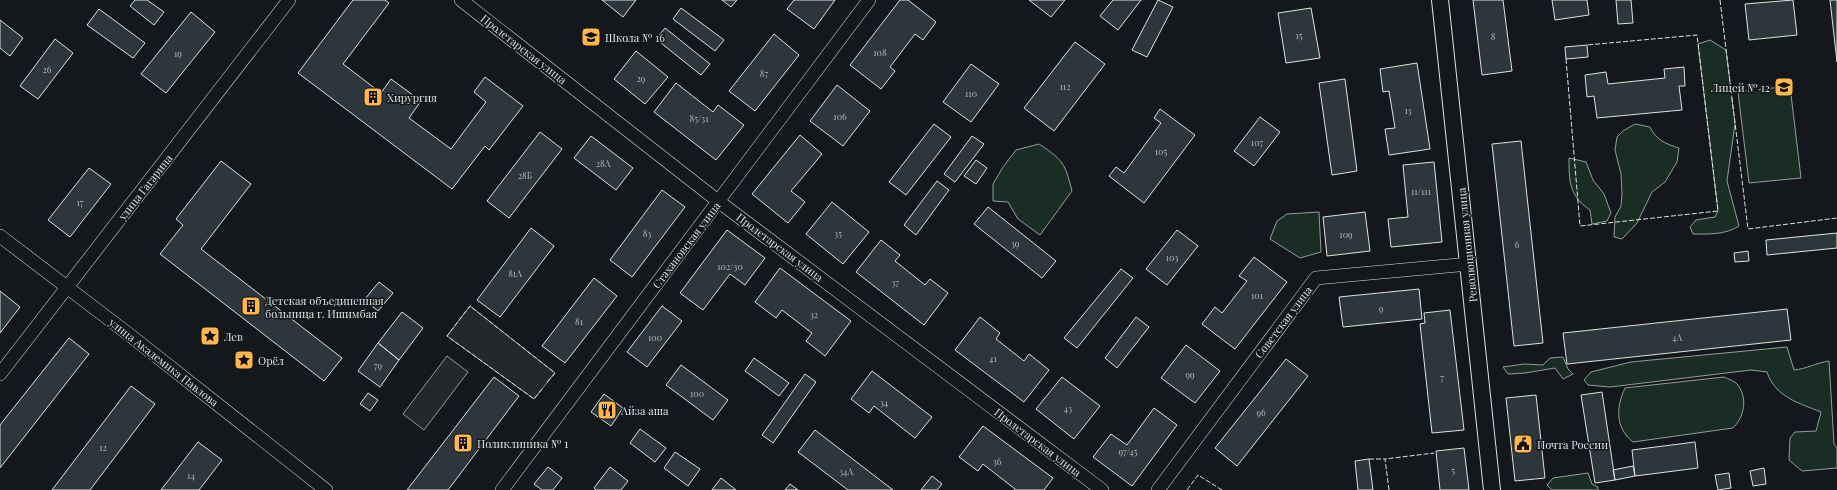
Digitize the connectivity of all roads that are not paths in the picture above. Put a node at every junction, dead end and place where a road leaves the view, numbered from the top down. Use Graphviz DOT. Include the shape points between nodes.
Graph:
graph roads {
  1 [pos="290,0"];
  2 [pos="461,0"];
  3 [pos="869,0"];
  4 [pos="1440,0"];
  5 [pos="718,201"];
  6 [pos="0,236"];
  7 [pos="1469,264"];
  8 [pos="67,287"];
  9 [pos="0,374"];
  10 [pos="326,490"];
  11 [pos="502,490"];
  12 [pos="1102,490"];
  13 [pos="1158,490"];
  14 [pos="1492,490"];
  1 -- 8 [label="street, улица Гагарина"];
  2 -- 5 [label="street, Пролетарская улица"];
  3 -- 5 [label="street, Стахановская улица"];
  4 -- 7 [label="street, Революционная улица"];
  5 -- 11 [label="street, Стахановская улица"];
  5 -- 12 [label="street, Пролетарская улица"];
  6 -- 8 [label="street, улица Академика Павлова"];
  7 -- 13 [label="street, Советская улица" via="1316,278"];
  7 -- 14 [label="street, Революционная улица"];
  8 -- 9 [label="street, улица Гагарина"];
  8 -- 10 [label="street, улица Академика Павлова"];
}
